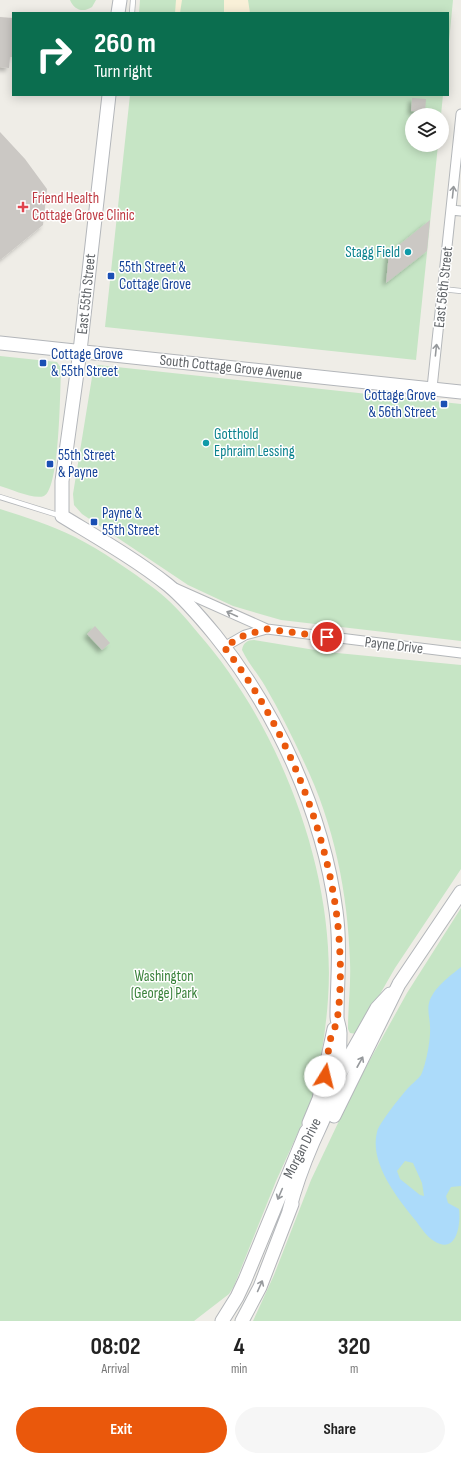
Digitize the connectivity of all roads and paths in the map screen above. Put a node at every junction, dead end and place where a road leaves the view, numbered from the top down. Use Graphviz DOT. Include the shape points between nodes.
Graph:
graph roads {
  1 [pos="133,0"];
  2 [pos="132,12"];
  3 [pos="109,96"];
  4 [pos="461,114"];
  5 [pos="460,133"];
  6 [pos="451,210"];
  7 [pos="461,211"];
  8 [pos="442,289"];
  9 [pos="461,291"];
  10 [pos="0,343"];
  11 [pos="80,351"];
  12 [pos="432,388"];
  13 [pos="461,392"];
  14 [pos="0,496"];
  15 [pos="62,516"];
  16 [pos="168,585"];
  17 [pos="267,629"];
  18 [pos="224,647"];
  19 [pos="461,653"];
  20 [pos="461,892"];
  21 [pos="399,984"];
  22 [pos="337,1020"];
  23 [pos="336,1080"];
  24 [pos="306,1132"];
  25 [pos="289,1211"];
  26 [pos="222,1321"];
  27 [pos="242,1321"];
  1 -- 2 [label="lane"];
  3 -- 11 [label="street, East 55th Street"];
  4 -- 5 [label="street, East 56th Street"];
  6 -- 5 [label="street, East 56th Street, one-way"];
  6 -- 7 [label="street"];
  6 -- 8 [label="street, East 56th Street"];
  8 -- 9 [label="lane"];
  12 -- 8 [label="street, East 56th Street, one-way"];
  10 -- 11 [label="street, South Cottage Grove Avenue"];
  11 -- 12 [label="street, South Cottage Grove Avenue"];
  11 -- 15 [label="street, East 55th Street" via="62,481"];
  12 -- 13 [label="street, South Cottage Grove Avenue"];
  14 -- 15 [label="lane, Payne Drive"];
  15 -- 16 [label="street, Payne Drive"];
  17 -- 16 [label="street, Payne Drive, one-way"];
  16 -- 18 [label="street, Payne Drive" via="202,619"];
  17 -- 18 [label="street" via="245,635"];
  17 -- 19 [label="street, Payne Drive"];
  18 -- 22 [label="street, Payne Drive" via="266,710 293,765 327,859 337,912 340,957"];
  20 -- 21 [label="street, Morgan Drive"];
  21 -- 23 [label="street, Morgan Drive" via="377,1008"];
  25 -- 21 [label="street, Morgan Drive, one-way" via="353,1074"];
  22 -- 23 [label="street" via="340,1032"];
  22 -- 24 [label="street" via="331,1037 319,1099"];
  23 -- 24 [label="street, Morgan Drive" via="314,1123"];
  23 -- 25 [label="street" via="332,1099 294,1189"];
  24 -- 26 [label="street, Morgan Drive, one-way" via="242,1286"];
  27 -- 25 [label="street, Morgan Drive, one-way" via="260,1287"];
}
